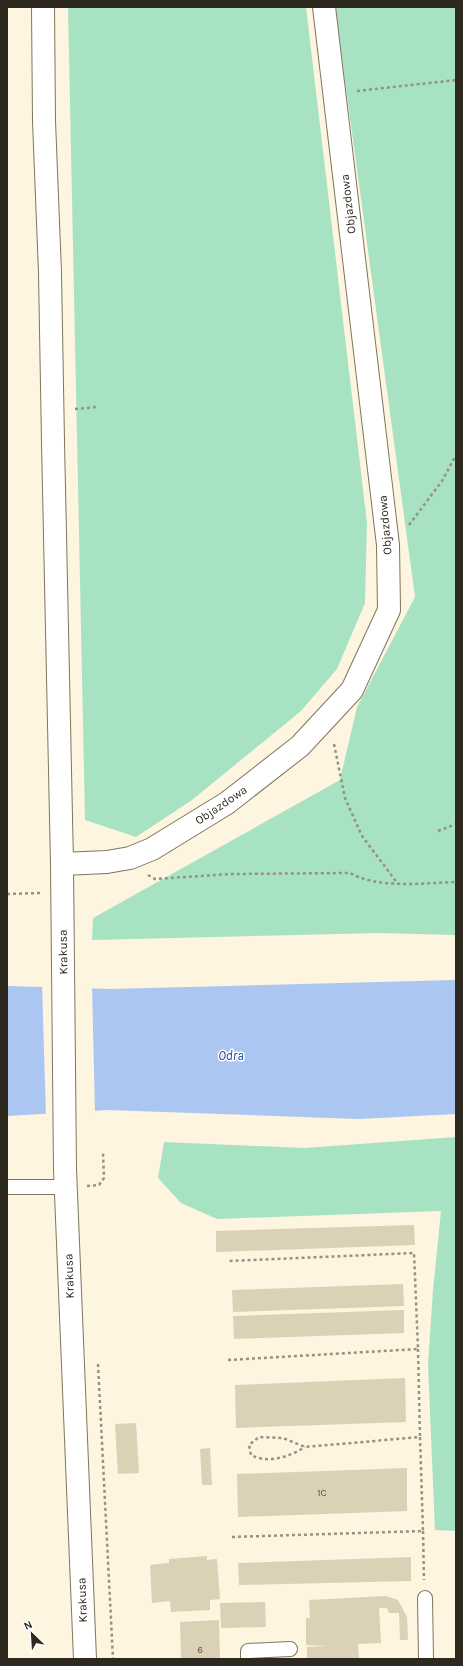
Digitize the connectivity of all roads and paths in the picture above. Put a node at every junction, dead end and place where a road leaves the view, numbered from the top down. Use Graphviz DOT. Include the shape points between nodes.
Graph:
graph roads {
  1 [pos="43,7"];
  2 [pos="324,7"];
  3 [pos="456,80"];
  4 [pos="334,93"];
  5 [pos="456,455"];
  6 [pos="409,526"];
  7 [pos="330,713"];
  8 [pos="456,824"];
  9 [pos="438,831"];
  10 [pos="62,864"];
  11 [pos="142,872"];
  12 [pos="456,882"];
  13 [pos="398,884"];
  14 [pos="62,893"];
  15 [pos="7,894"];
  16 [pos="103,1153"];
  17 [pos="66,1178"];
  18 [pos="87,1180"];
  19 [pos="88,1186"];
  20 [pos="7,1187"];
  21 [pos="88,1194"];
  22 [pos="229,1261"];
  23 [pos="418,1349"];
  24 [pos="98,1358"];
  25 [pos="228,1360"];
  26 [pos="420,1437"];
  27 [pos="305,1448"];
  28 [pos="423,1531"];
  29 [pos="232,1537"];
  30 [pos="424,1598"];
  31 [pos="290,1648"];
  32 [pos="85,1659"];
  33 [pos="113,1659"];
  34 [pos="248,1659"];
  35 [pos="426,1659"];
  1 -- 10 [label="main road, Krakusa, bridge"];
  2 -- 4 [label="main road, Objazdowa"];
  3 -- 4 [label="path"];
  4 -- 7 [label="main road, Objazdowa" via="388,545 389,610 352,690"];
  5 -- 6 [label="path" via="442,481"];
  7 -- 10 [label="main road, Objazdowa" via="300,746 227,803 152,849 130,858 107,862"];
  7 -- 13 [label="path" via="345,798 362,836"];
  8 -- 9 [label="path"];
  10 -- 14 [label="main road, Krakusa"];
  11 -- 13 [label="path" via="155,879 231,874 350,873"];
  12 -- 13 [label="path"];
  14 -- 15 [label="path"];
  14 -- 17 [label="main road, Krakusa"];
  16 -- 19 [label="path" via="104,1178 100,1185"];
  17 -- 20 [label="lane"];
  17 -- 32 [label="main road, Krakusa"];
  18 -- 19 [label="path"];
  19 -- 21 [label="path"];
  22 -- 23 [label="path" via="414,1253"];
  23 -- 25 [label="path"];
  23 -- 26 [label="path"];
  24 -- 33 [label="path"];
  26 -- 27 [label="path"];
  26 -- 28 [label="path"];
  27 -- 27 [label="path" via="290,1457 261,1460 251,1455 249,1445 259,1438 283,1438"];
  28 -- 29 [label="path"];
  28 -- 30 [label="path"];
  30 -- 35 [label="lane"];
  31 -- 34 [label="lane" via="248,1651"];
}
